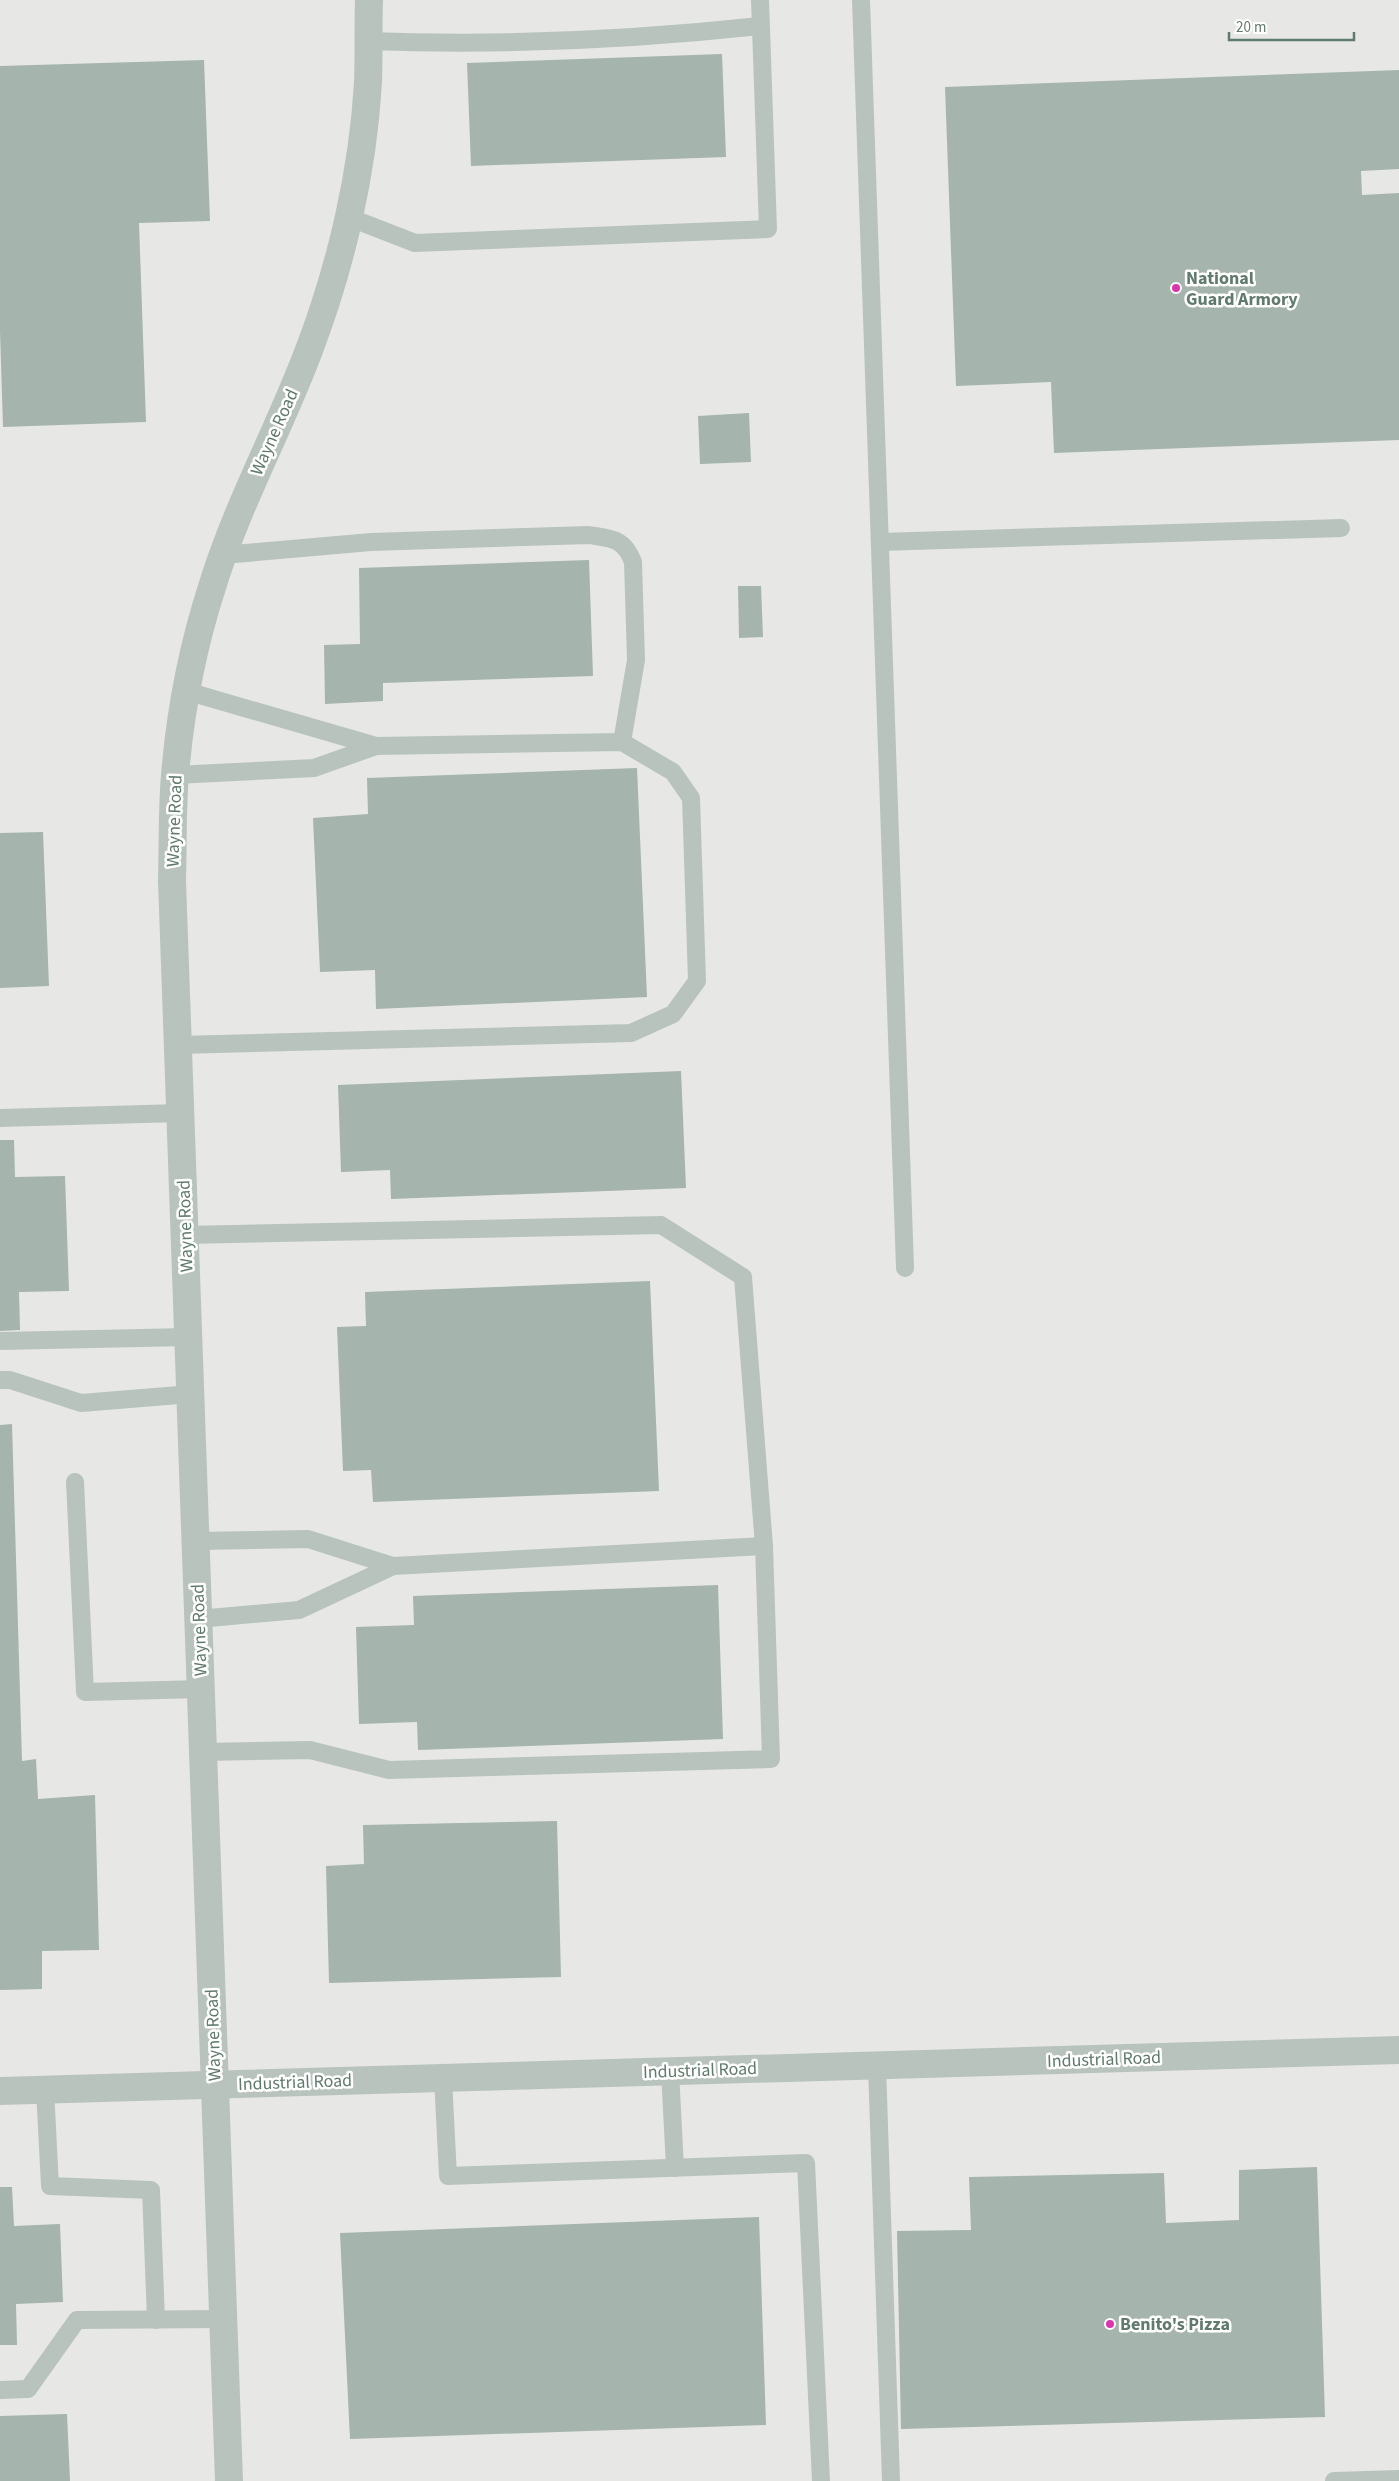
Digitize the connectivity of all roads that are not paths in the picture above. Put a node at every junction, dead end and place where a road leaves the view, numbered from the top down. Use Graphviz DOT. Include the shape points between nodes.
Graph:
graph roads {
  1 [pos="369,0"];
  2 [pos="760,0"];
  3 [pos="861,0"];
  4 [pos="760,26"];
  5 [pos="368,41"];
  6 [pos="348,217"];
  7 [pos="1341,528"];
  8 [pos="880,542"];
  9 [pos="222,556"];
  10 [pos="186,691"];
  11 [pos="622,742"];
  12 [pos="376,746"];
  13 [pos="175,775"];
  14 [pos="178,1045"];
  15 [pos="181,1113"];
  16 [pos="0,1118"];
  17 [pos="185,1235"];
  18 [pos="906,1268"];
  19 [pos="188,1337"];
  20 [pos="0,1341"];
  21 [pos="0,1380"];
  22 [pos="190,1394"];
  23 [pos="76,1482"];
  24 [pos="196,1541"];
  25 [pos="764,1546"];
  26 [pos="393,1566"];
  27 [pos="198,1619"];
  28 [pos="201,1689"];
  29 [pos="203,1752"];
  30 [pos="1399,2050"];
  31 [pos="877,2066"];
  32 [pos="670,2071"];
  33 [pos="444,2078"];
  34 [pos="215,2084"];
  35 [pos="45,2089"];
  36 [pos="0,2091"];
  37 [pos="675,2168"];
  38 [pos="223,2319"];
  39 [pos="156,2320"];
  40 [pos="0,2390"];
  41 [pos="1399,2479"];
  42 [pos="229,2481"];
  43 [pos="821,2481"];
  44 [pos="891,2481"];
  45 [pos="1334,2481"];
  1 -- 5 [label="street, Wayne Road"];
  2 -- 4 [label="lane"];
  3 -- 8 [label="lane"];
  4 -- 5 [label="lane" via="673,35 455,44"];
  4 -- 6 [label="lane" via="768,229 415,243"];
  5 -- 6 [label="street, Wayne Road" via="368,83"];
  6 -- 9 [label="street, Wayne Road" via="332,283 310,347 286,411 240,508"];
  7 -- 8 [label="lane"];
  8 -- 18 [label="lane"];
  9 -- 10 [label="street, Wayne Road"];
  9 -- 11 [label="lane" via="371,542 589,535 616,540 628,549 634,562 636,660"];
  10 -- 12 [label="lane"];
  10 -- 13 [label="street, Wayne Road"];
  11 -- 12 [label="lane"];
  11 -- 14 [label="lane" via="673,772 691,798 698,981 673,1014 631,1033"];
  12 -- 13 [label="lane" via="314,768"];
  13 -- 14 [label="street, Wayne Road" via="172,881"];
  14 -- 15 [label="street, Wayne Road"];
  15 -- 16 [label="lane"];
  15 -- 17 [label="street, Wayne Road"];
  17 -- 19 [label="street, Wayne Road"];
  17 -- 25 [label="lane" via="661,1225 743,1278"];
  19 -- 20 [label="lane"];
  19 -- 22 [label="street, Wayne Road"];
  21 -- 22 [label="lane" via="10,1380 81,1403"];
  22 -- 24 [label="street, Wayne Road"];
  23 -- 28 [label="lane" via="85,1692"];
  24 -- 26 [label="lane" via="308,1539"];
  24 -- 27 [label="street, Wayne Road"];
  25 -- 26 [label="lane"];
  25 -- 29 [label="lane" via="771,1759 389,1770 310,1750"];
  26 -- 27 [label="lane" via="300,1610"];
  27 -- 28 [label="street, Wayne Road"];
  28 -- 29 [label="street, Wayne Road"];
  29 -- 34 [label="street, Wayne Road"];
  30 -- 31 [label="street, Industrial Road"];
  31 -- 32 [label="street, Industrial Road"];
  31 -- 44 [label="lane"];
  32 -- 33 [label="street, Industrial Road"];
  32 -- 37 [label="lane"];
  33 -- 34 [label="street, Industrial Road"];
  33 -- 37 [label="lane" via="448,2176"];
  34 -- 35 [label="street, Industrial Road"];
  34 -- 38 [label="street, Wayne Road"];
  35 -- 36 [label="street, Industrial Road"];
  35 -- 39 [label="lane" via="50,2186 151,2190"];
  37 -- 43 [label="lane" via="806,2163"];
  38 -- 39 [label="lane"];
  38 -- 42 [label="street, Wayne Road"];
  39 -- 40 [label="lane" via="77,2320 28,2389"];
  41 -- 45 [label="lane"];
}
